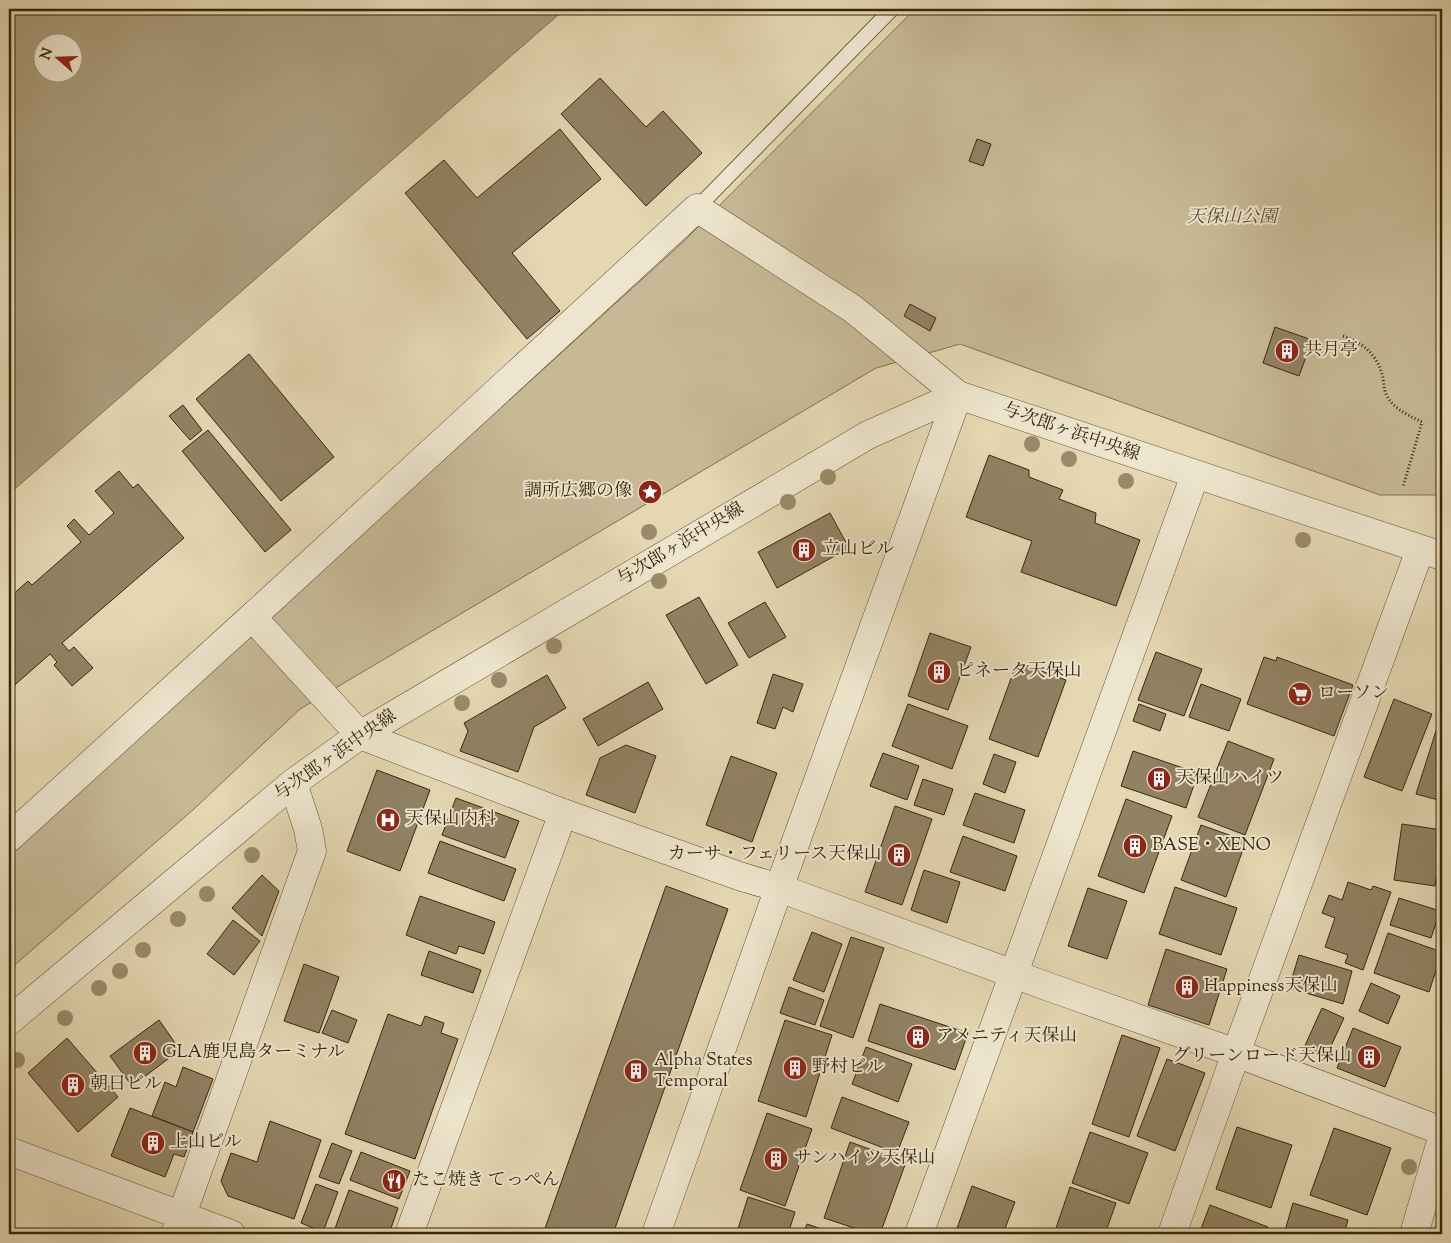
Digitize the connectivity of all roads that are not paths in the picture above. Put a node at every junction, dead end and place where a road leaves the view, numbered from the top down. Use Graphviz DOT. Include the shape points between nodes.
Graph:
graph roads {
  1 [pos="892,9"];
  2 [pos="697,208"];
  3 [pos="958,395"];
  4 [pos="1195,475"];
  5 [pos="1431,553"];
  6 [pos="252,617"];
  7 [pos="360,735"];
  8 [pos="293,783"];
  9 [pos="563,813"];
  10 [pos="9,838"];
  11 [pos="779,888"];
  12 [pos="1014,974"];
  13 [pos="9,1021"];
  14 [pos="1236,1053"];
  15 [pos="1442,1131"];
  16 [pos="1442,1138"];
  17 [pos="9,1151"];
  18 [pos="178,1225"];
  19 [pos="231,1234"];
  20 [pos="409,1234"];
  21 [pos="656,1234"];
  22 [pos="919,1234"];
  23 [pos="1172,1234"];
  24 [pos="1414,1234"];
  1 -- 2 [label="lane"];
  2 -- 3 [label="street" via="853,309"];
  2 -- 6 [label="street"];
  3 -- 4 [label="street, 与次郎ヶ浜中央線"];
  3 -- 7 [label="street, 与次郎ヶ浜中央線" via="868,435"];
  3 -- 11 [label="street"];
  4 -- 5 [label="street, 与次郎ヶ浜中央線"];
  4 -- 12 [label="street"];
  5 -- 14 [label="street"];
  6 -- 7 [label="street"];
  6 -- 10 [label="street"];
  7 -- 8 [label="street, 与次郎ヶ浜中央線"];
  7 -- 9 [label="street"];
  8 -- 13 [label="street, 与次郎ヶ浜中央線"];
  8 -- 18 [label="street" via="312,851"];
  9 -- 11 [label="street"];
  9 -- 20 [label="street"];
  11 -- 12 [label="street"];
  11 -- 21 [label="street"];
  12 -- 14 [label="street"];
  12 -- 22 [label="street"];
  14 -- 15 [label="street"];
  14 -- 23 [label="street"];
  16 -- 24 [label="street"];
  17 -- 18 [label="street"];
  18 -- 19 [label="street"];
}
